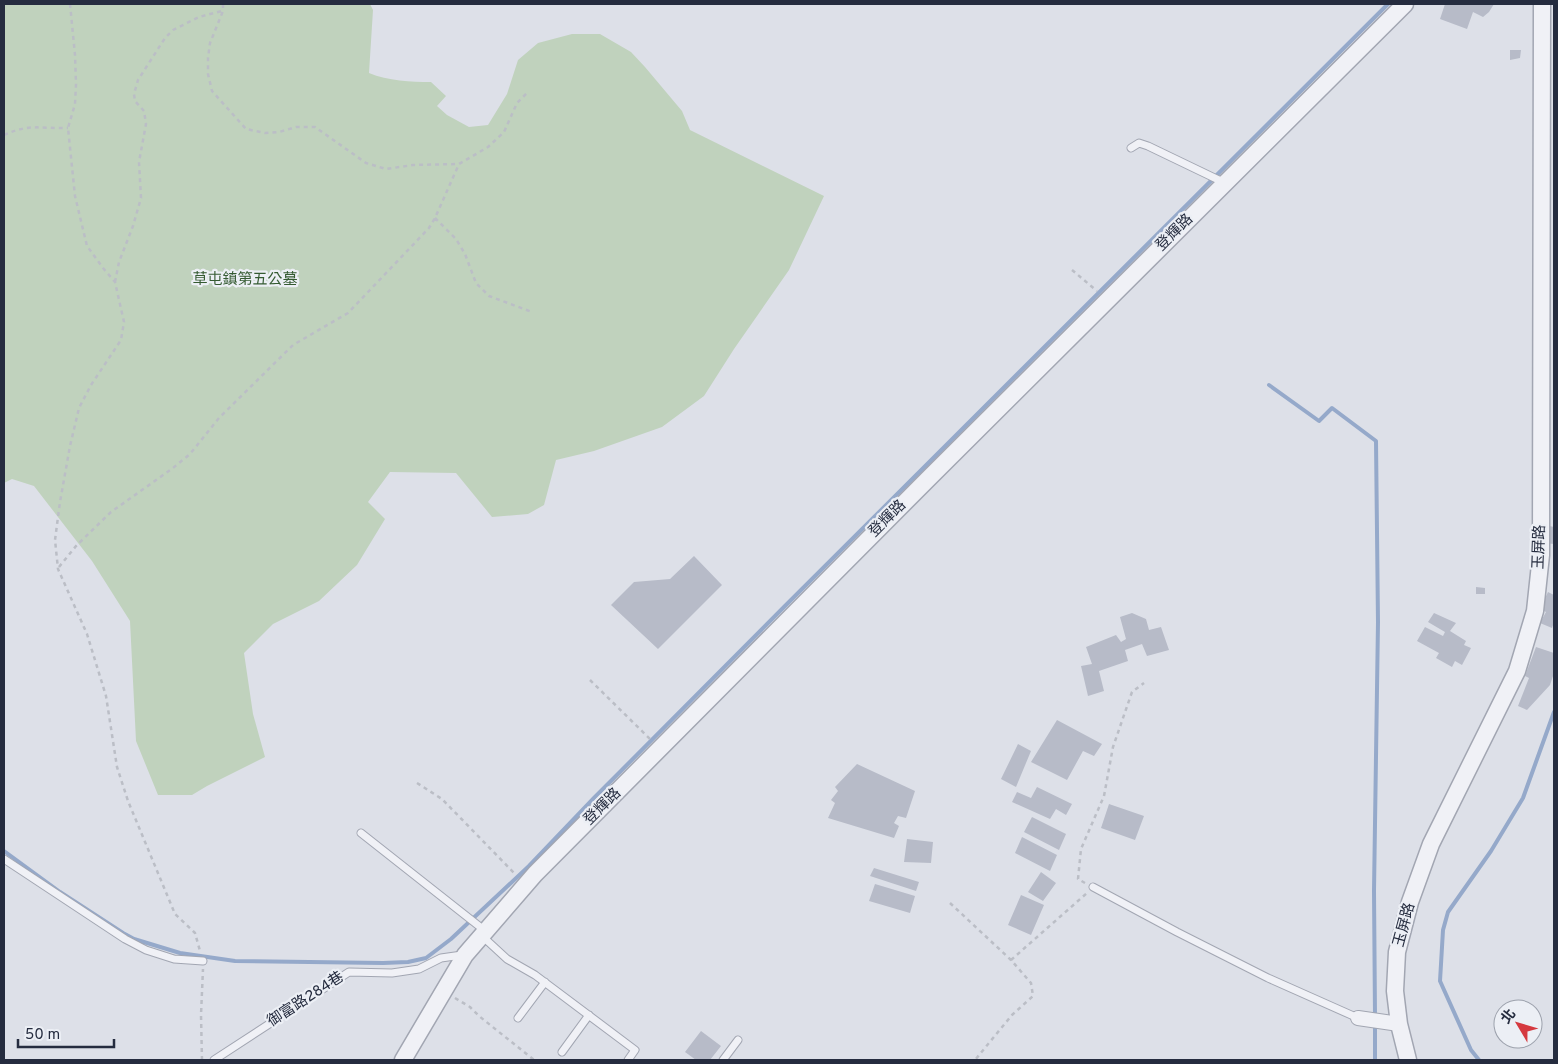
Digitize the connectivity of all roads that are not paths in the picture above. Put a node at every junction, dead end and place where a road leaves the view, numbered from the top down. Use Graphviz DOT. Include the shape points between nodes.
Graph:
graph roads {
  1 [pos="1405,4"];
  2 [pos="1542,4"];
  3 [pos="1131,148"];
  4 [pos="1226,183"];
  5 [pos="361,833"];
  6 [pos="4,859"];
  7 [pos="1094,887"];
  8 [pos="482,933"];
  9 [pos="465,955"];
  10 [pos="203,961"];
  11 [pos="545,982"];
  12 [pos="589,1015"];
  13 [pos="518,1018"];
  14 [pos="1364,1020"];
  15 [pos="1399,1024"];
  16 [pos="738,1040"];
  17 [pos="562,1052"];
  18 [pos="214,1060"];
  19 [pos="403,1060"];
  20 [pos="628,1060"];
  21 [pos="723,1060"];
  22 [pos="1408,1060"];
  1 -- 4 [label="street, 登輝路"];
  2 -- 15 [label="street, 玉屏路" via="1541,555 1535,611 1517,670 1431,844 1410,902 1398,952 1395,991"];
  3 -- 4 [label="lane" via="1139,143 1148,146"];
  4 -- 8 [label="street, 登輝路" via="525,885"];
  5 -- 8 [label="lane"];
  6 -- 10 [label="lane" via="132,943 174,959"];
  7 -- 14 [label="lane" via="1268,978"];
  8 -- 9 [label="street, 登輝路"];
  8 -- 11 [label="lane" via="507,959"];
  9 -- 18 [label="lane, 御富路284巷" via="441,958 419,968 392,973 349,972"];
  9 -- 19 [label="street, 登輝路"];
  11 -- 12 [label="lane"];
  11 -- 13 [label="lane"];
  12 -- 17 [label="lane"];
  12 -- 20 [label="lane" via="635,1050"];
  14 -- 15 [label="street"];
  15 -- 22 [label="street, 玉屏路"];
  16 -- 21 [label="lane"];
}
